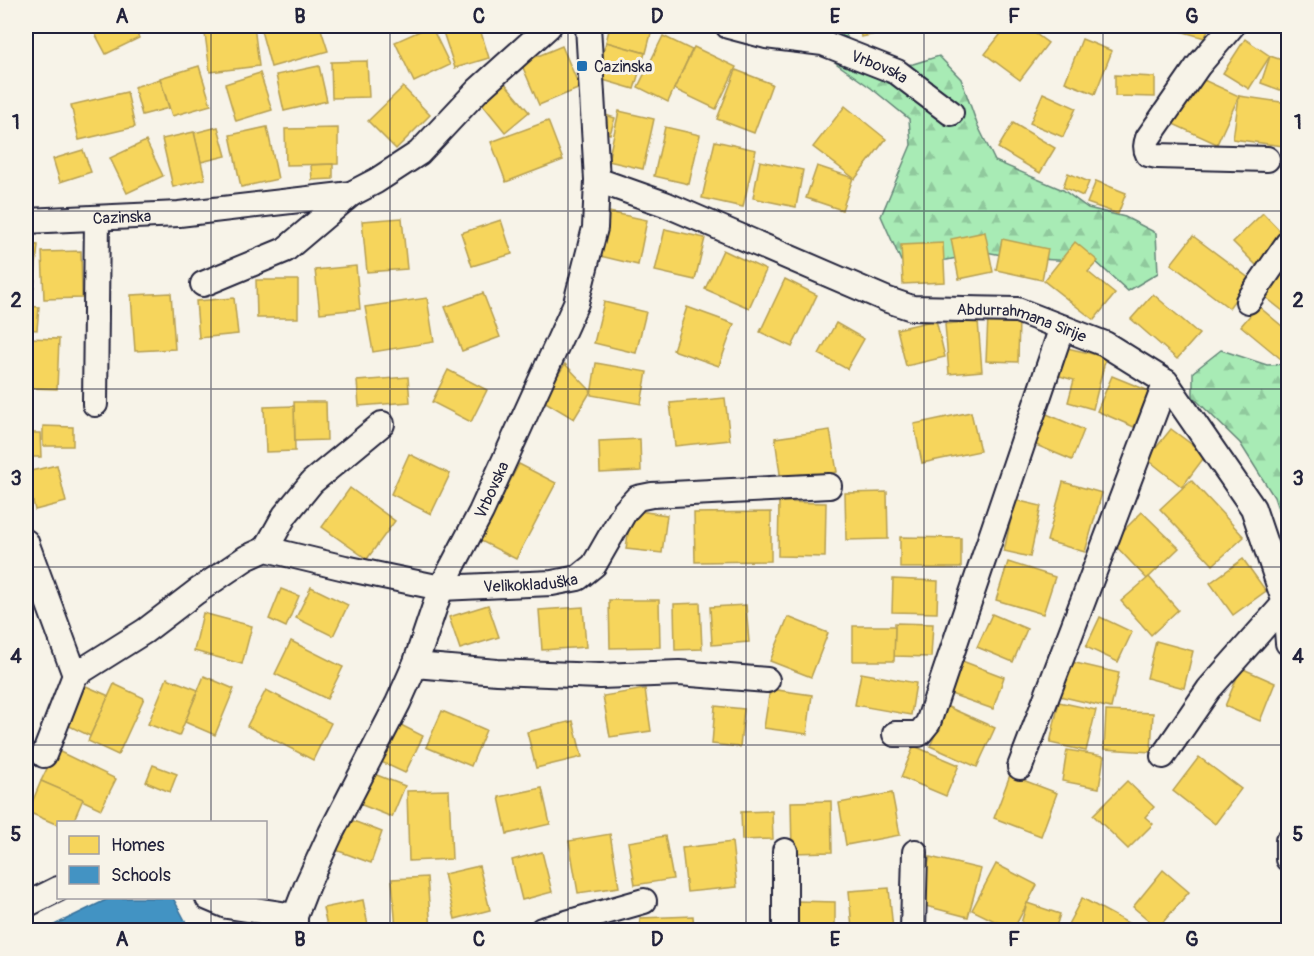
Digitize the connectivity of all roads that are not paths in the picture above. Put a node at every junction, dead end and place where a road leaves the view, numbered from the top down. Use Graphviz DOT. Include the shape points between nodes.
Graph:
graph roads {
  1 [pos="549,26"];
  2 [pos="588,26"];
  3 [pos="728,26"];
  4 [pos="1232,26"];
  5 [pos="951,113"];
  6 [pos="1267,159"];
  7 [pos="597,180"];
  8 [pos="351,194"];
  9 [pos="97,218"];
  10 [pos="26,221"];
  11 [pos="1288,243"];
  12 [pos="203,284"];
  13 [pos="1248,301"];
  14 [pos="1062,327"];
  15 [pos="1166,382"];
  16 [pos="95,404"];
  17 [pos="382,424"];
  18 [pos="829,486"];
  19 [pos="26,542"];
  20 [pos="266,549"];
  21 [pos="441,588"];
  22 [pos="1285,603"];
  23 [pos="1288,643"];
  24 [pos="415,664"];
  25 [pos="75,675"];
  26 [pos="767,680"];
  27 [pos="894,734"];
  28 [pos="44,755"];
  29 [pos="1163,756"];
  30 [pos="1020,767"];
  31 [pos="1288,841"];
  32 [pos="785,851"];
  33 [pos="915,852"];
  34 [pos="1288,859"];
  35 [pos="57,890"];
  36 [pos="212,899"];
  37 [pos="644,901"];
  38 [pos="26,905"];
  39 [pos="295,923"];
  40 [pos="542,930"];
  41 [pos="785,930"];
  42 [pos="913,930"];
  1 -- 8 [label="street, Cazinska" via="477,91 419,153"];
  2 -- 7 [label="street, Vrbovska"];
  3 -- 5 [label="street, Vrbovska" via="766,36 823,43 897,72"];
  4 -- 6 [label="street" via="1198,66 1148,138 1146,150 1156,156"];
  7 -- 14 [label="street, Abdurrahmana Sirije" via="665,204 912,308 1017,310"];
  7 -- 21 [label="street, Vrbovska" via="595,228 576,303 481,512"];
  8 -- 9 [label="street, Cazinska" via="179,214"];
  8 -- 12 [label="street" via="285,250"];
  9 -- 10 [label="street, Cazinska"];
  9 -- 16 [label="street"];
  11 -- 13 [label="street"];
  14 -- 15 [label="street, Abdurrahmana Sirije" via="1105,344"];
  14 -- 27 [label="street" via="928,723 919,734"];
  15 -- 22 [label="street, Abdurrahmana Sirije" via="1252,508"];
  15 -- 30 [label="street"];
  17 -- 20 [label="street" via="312,482 285,515"];
  18 -- 21 [label="street, Velikokladuška" via="637,498 625,511 594,565 578,578 552,583"];
  19 -- 25 [label="street"];
  20 -- 21 [label="street, Velikokladuška"];
  20 -- 25 [label="street" via="246,558 145,632"];
  21 -- 24 [label="street, Vrbovska"];
  22 -- 23 [label="street, Abdurrahmana Sirije"];
  22 -- 29 [label="street" via="1209,689"];
  24 -- 26 [label="street" via="497,672 600,676 679,673"];
  24 -- 39 [label="street, Vrbovska" via="331,833"];
  25 -- 28 [label="street"];
  31 -- 34 [label="street"];
  32 -- 41 [label="street"];
  33 -- 42 [label="street"];
  35 -- 38 [label="street"];
  36 -- 39 [label="street"];
  37 -- 40 [label="street"];
}
